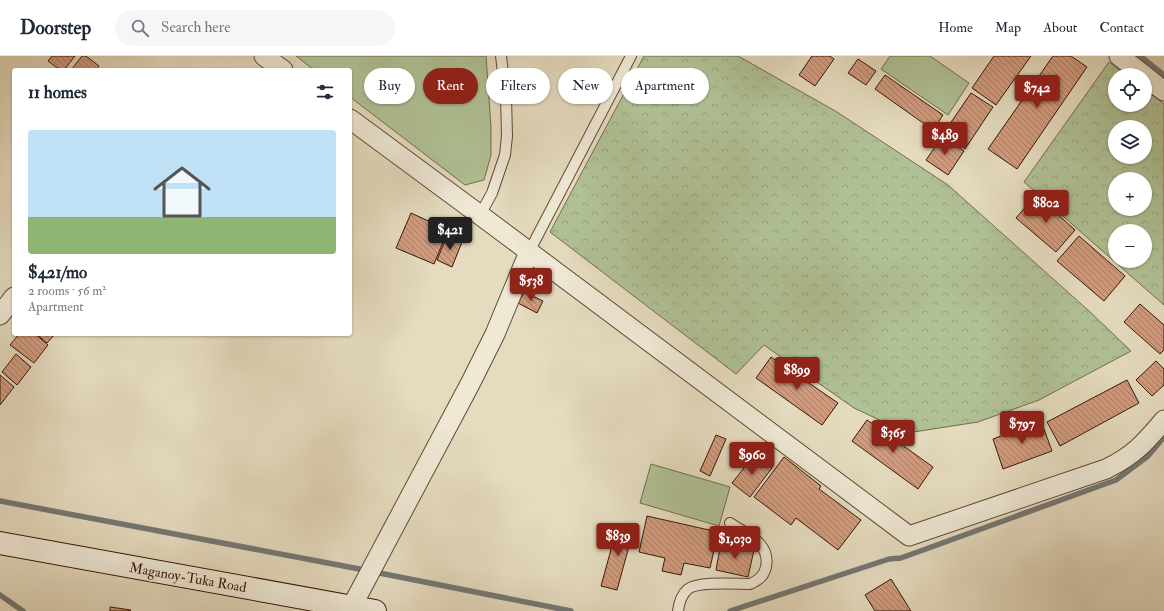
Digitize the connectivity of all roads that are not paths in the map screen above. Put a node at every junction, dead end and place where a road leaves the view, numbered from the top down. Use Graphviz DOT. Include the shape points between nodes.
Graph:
graph roads {
  1 [pos="264,56"];
  2 [pos="501,56"];
  3 [pos="631,56"];
  4 [pos="1119,56"];
  5 [pos="280,68"];
  6 [pos="1134,68"];
  7 [pos="1152,82"];
  8 [pos="1164,91"];
  9 [pos="352,120"];
  10 [pos="480,215"];
  11 [pos="529,252"];
  12 [pos="1164,420"];
  13 [pos="730,523"];
  14 [pos="0,543"];
  15 [pos="352,606"];
  16 [pos="375,611"];
  17 [pos="678,611"];
  1 -- 5 [label="street"];
  2 -- 10 [label="lane" via="506,97 505,155 492,193"];
  3 -- 11 [label="lane"];
  4 -- 6 [label="street"];
  7 -- 8 [label="street"];
  9 -- 10 [label="street"];
  10 -- 11 [label="street"];
  11 -- 12 [label="street" via="909,536 1106,469 1123,461 1138,449"];
  11 -- 15 [label="street" via="495,334 470,384"];
  13 -- 17 [label="lane" via="764,548 768,559 765,572 757,581 750,584 694,586 680,599"];
  14 -- 15 [label="main road, Maganoy-Tuka Road"];
  15 -- 16 [label="main road, Maganoy-Tuka Road"];
}
